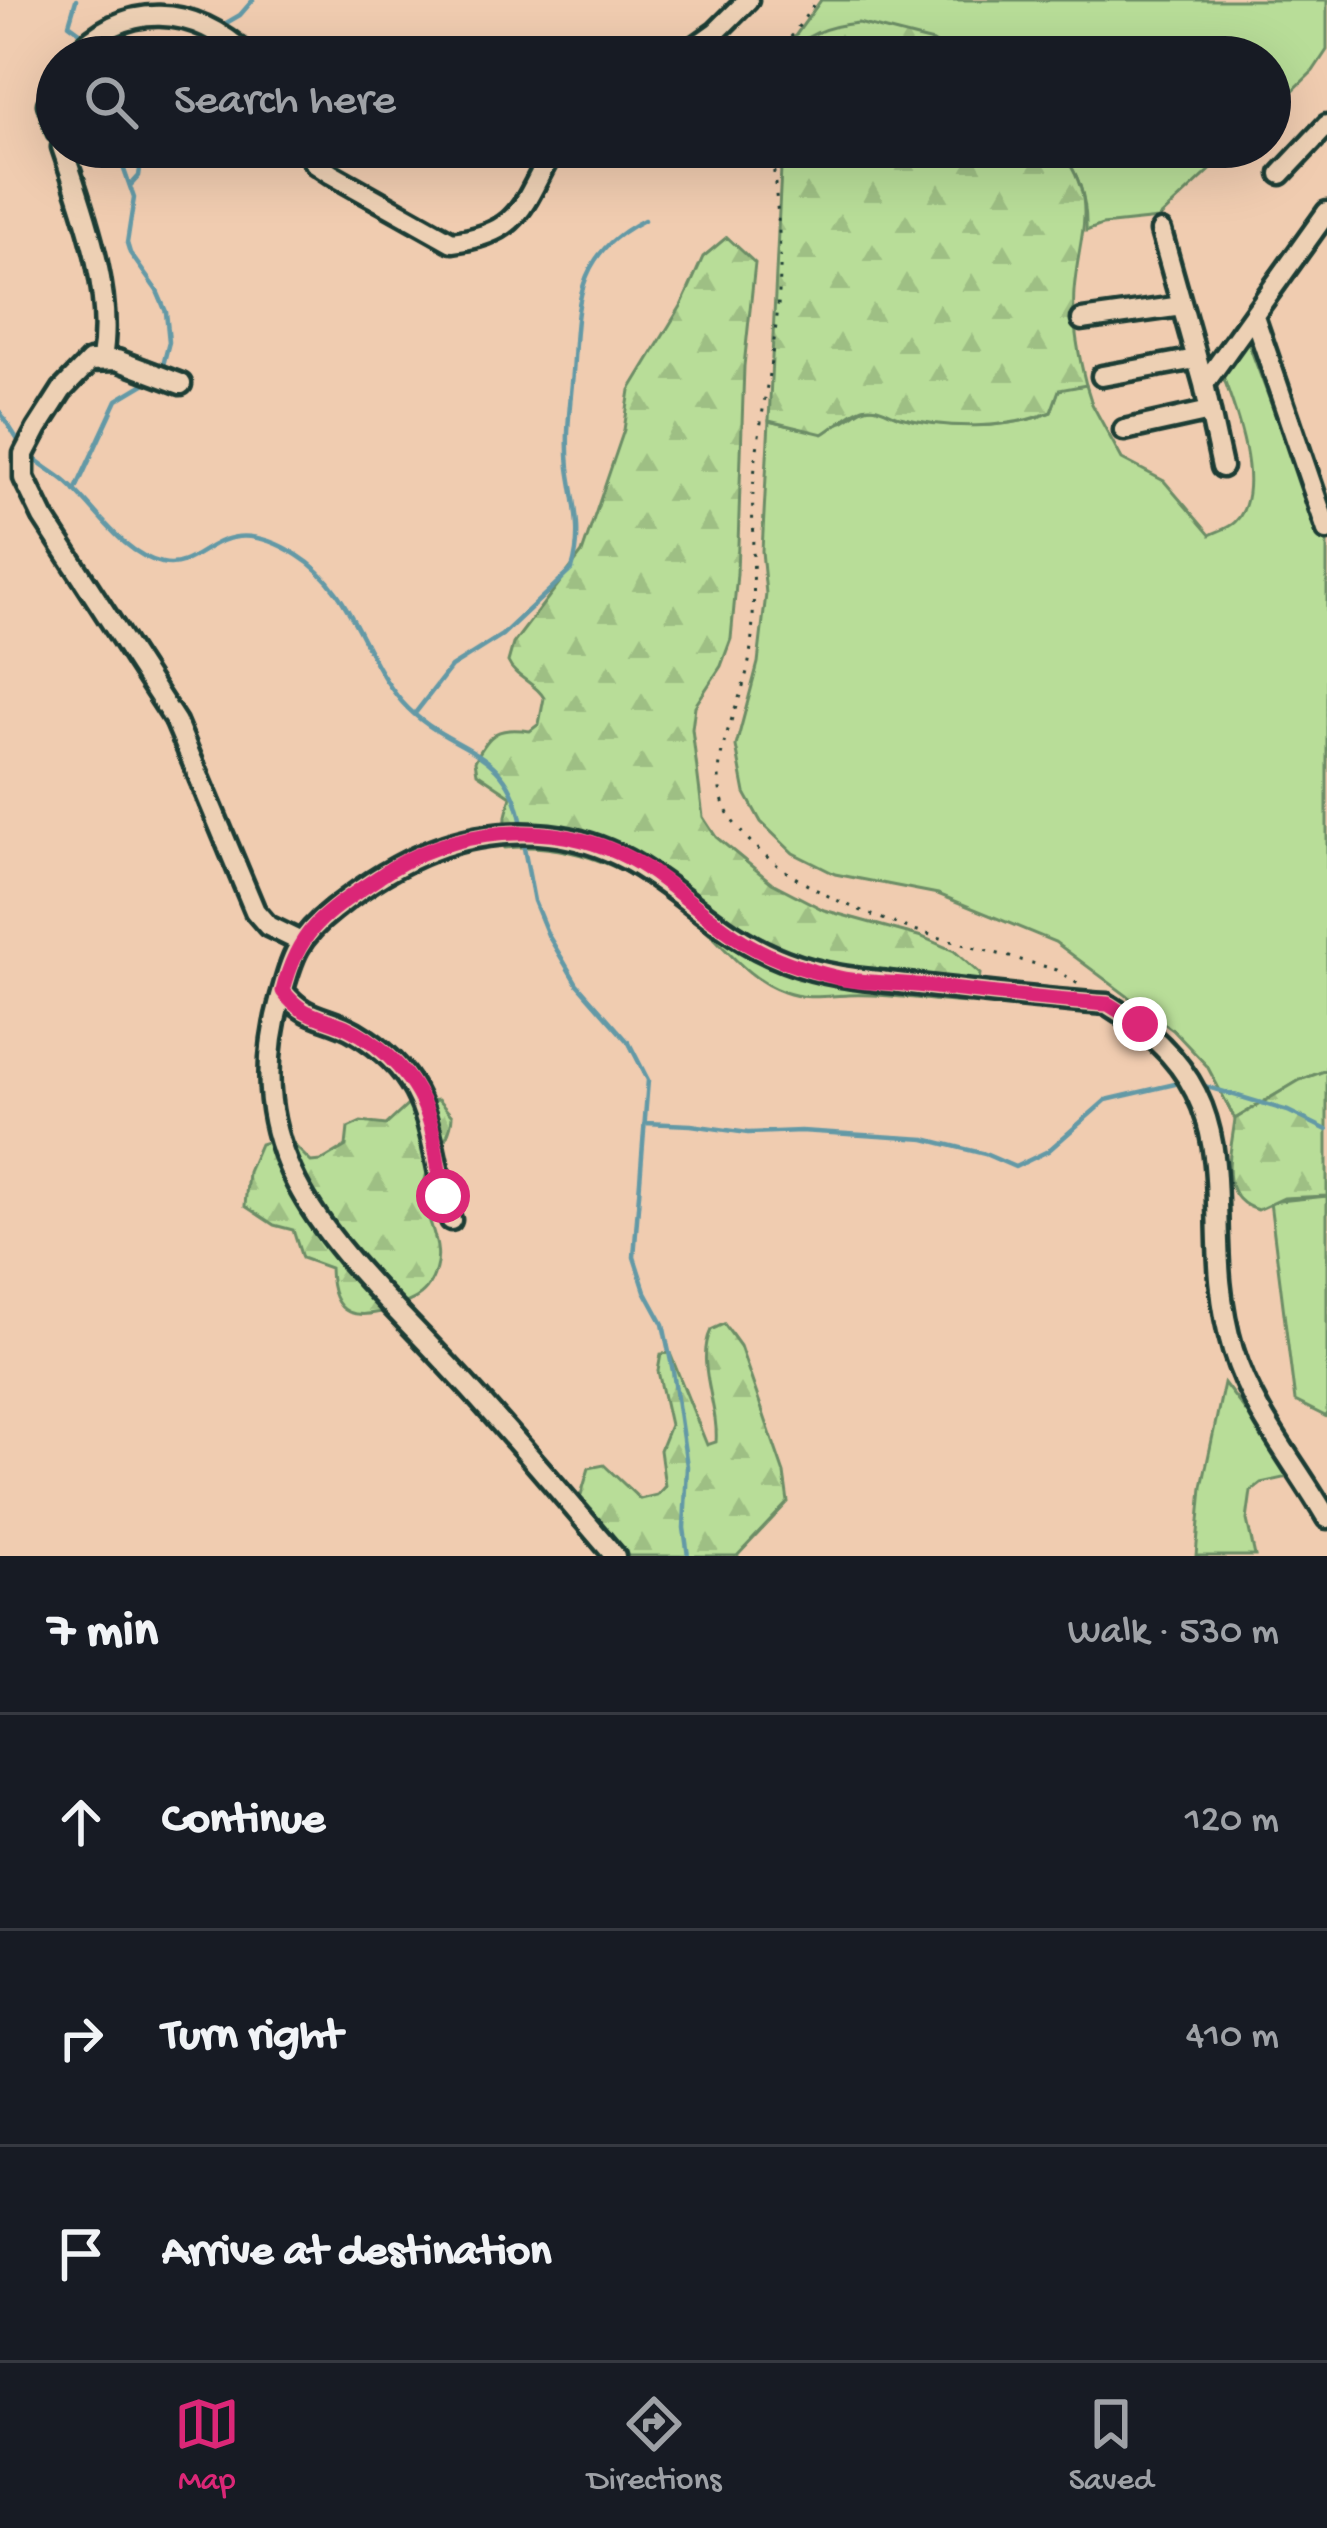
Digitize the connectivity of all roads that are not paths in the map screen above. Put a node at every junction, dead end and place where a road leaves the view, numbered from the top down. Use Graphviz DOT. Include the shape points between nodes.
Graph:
graph roads {
  1 [pos="748,0"];
  2 [pos="93,36"];
  3 [pos="221,36"];
  4 [pos="710,36"];
  5 [pos="1327,125"];
  6 [pos="1291,164"];
  7 [pos="69,168"];
  8 [pos="322,168"];
  9 [pos="544,168"];
  10 [pos="1288,168"];
  11 [pos="1282,174"];
  12 [pos="1327,212"];
  13 [pos="1161,231"];
  14 [pos="1182,306"];
  15 [pos="1254,316"];
  16 [pos="1082,320"];
  17 [pos="102,358"];
  18 [pos="1196,359"];
  19 [pos="1102,376"];
  20 [pos="181,384"];
  21 [pos="1204,384"];
  22 [pos="1210,411"];
  23 [pos="1124,430"];
  24 [pos="1222,467"];
  25 [pos="1327,530"];
  26 [pos="299,941"];
  27 [pos="283,991"];
  28 [pos="451,1220"];
  29 [pos="1327,1519"];
  30 [pos="615,1556"];
  1 -- 4 [label="street"];
  2 -- 3 [label="street" via="119,20 182,13"];
  5 -- 6 [label="street"];
  7 -- 17 [label="street" via="90,234"];
  8 -- 9 [label="street" via="452,242 516,218"];
  10 -- 11 [label="street"];
  12 -- 15 [label="street"];
  13 -- 14 [label="street"];
  14 -- 16 [label="street"];
  14 -- 18 [label="street"];
  15 -- 21 [label="street"];
  15 -- 25 [label="street"];
  17 -- 20 [label="street"];
  17 -- 26 [label="street" via="62,390 24,454 24,478 176,722 255,911"];
  18 -- 19 [label="street"];
  18 -- 21 [label="street"];
  21 -- 22 [label="street"];
  22 -- 23 [label="street"];
  22 -- 24 [label="street"];
  26 -- 27 [label="street"];
  26 -- 29 [label="street" via="412,857 495,832 550,836 633,860 749,945 840,979 1108,1004 1162,1046 1198,1101 1216,1154 1232,1347 1258,1414"];
  27 -- 28 [label="street" via="301,1012 380,1049 416,1089"];
  27 -- 30 [label="street" via="270,1094 298,1192 369,1286"];
}
